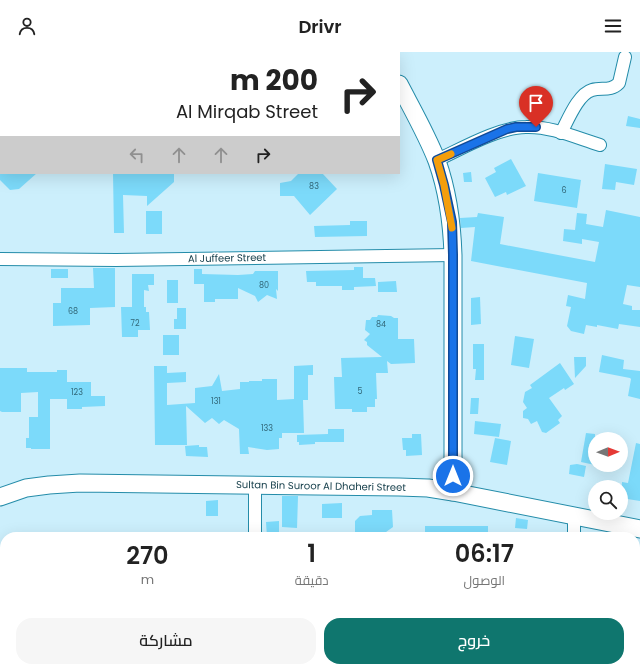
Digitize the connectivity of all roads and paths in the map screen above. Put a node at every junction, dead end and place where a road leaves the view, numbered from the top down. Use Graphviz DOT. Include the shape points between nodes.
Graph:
graph roads {
  1 [pos="625,58"];
  2 [pos="400,86"];
  3 [pos="561,133"];
  4 [pos="600,145"];
  5 [pos="437,160"];
  6 [pos="453,255"];
  7 [pos="0,259"];
  8 [pos="255,485"];
  9 [pos="453,492"];
  10 [pos="0,497"];
  11 [pos="574,516"];
  12 [pos="640,529"];
  13 [pos="255,532"];
  14 [pos="574,532"];
  1 -- 3 [label="street" via="619,83 612,88 592,90 582,95"];
  2 -- 5 [label="street"];
  3 -- 4 [label="street"];
  3 -- 5 [label="street" via="536,127 516,127"];
  5 -- 6 [label="street" via="452,222"];
  6 -- 7 [label="street, Al Juffeer Street" via="116,260"];
  6 -- 9 [label="street"];
  8 -- 9 [label="street, Sultan Bin Suroor Al Dhaheri Street" via="428,488"];
  8 -- 10 [label="street, Sultan Bin Suroor Al Dhaheri Street" via="80,483 26,488"];
  8 -- 13 [label="street"];
  9 -- 11 [label="street, Sultan Bin Suroor Al Dhaheri Street"];
  11 -- 12 [label="street, Sultan Bin Suroor Al Dhaheri Street"];
  11 -- 14 [label="street"];
}
